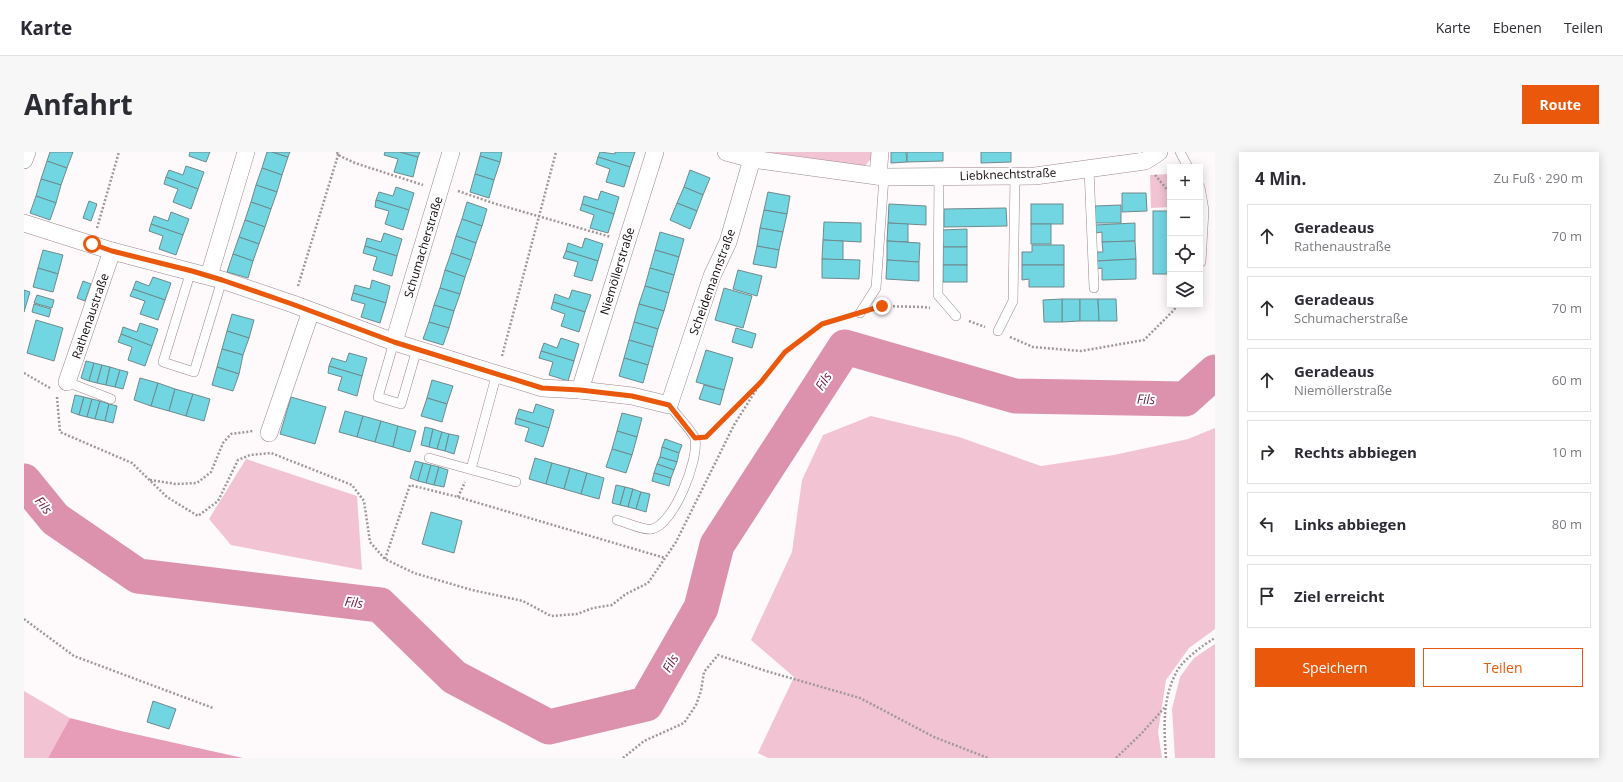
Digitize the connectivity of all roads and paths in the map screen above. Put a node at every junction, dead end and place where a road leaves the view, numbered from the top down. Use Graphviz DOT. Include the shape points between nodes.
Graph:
graph roads {
  1 [pos="27,152"];
  2 [pos="119,152"];
  3 [pos="246,152"];
  4 [pos="451,152"];
  5 [pos="556,152"];
  6 [pos="655,152"];
  7 [pos="726,152"];
  8 [pos="880,152"];
  9 [pos="1180,152"];
  10 [pos="338,153"];
  11 [pos="753,155"];
  12 [pos="1152,156"];
  13 [pos="24,160"];
  14 [pos="1186,164"];
  15 [pos="1089,169"];
  16 [pos="881,176"];
  17 [pos="939,176"];
  18 [pos="1015,176"];
  19 [pos="440,188"];
  20 [pos="1167,190"];
  21 [pos="1202,200"];
  22 [pos="539,216"];
  23 [pos="24,223"];
  24 [pos="1202,236"];
  25 [pos="626,242"];
  26 [pos="92,244"];
  27 [pos="112,251"];
  28 [pos="192,271"];
  29 [pos="216,278"];
  30 [pos="1094,288"];
  31 [pos="292,304"];
  32 [pos="1175,308"];
  33 [pos="311,311"];
  34 [pos="860,313"];
  35 [pos="956,316"];
  36 [pos="998,331"];
  37 [pos="394,342"];
  38 [pos="417,349"];
  39 [pos="24,373"];
  40 [pos="497,374"];
  41 [pos="67,382"];
  42 [pos="761,382"];
  43 [pos="580,390"];
  44 [pos="111,399"];
  45 [pos="669,405"];
  46 [pos="269,433"];
  47 [pos="695,438"];
  48 [pos="429,458"];
  49 [pos="471,469"];
  50 [pos="149,480"];
  51 [pos="516,482"];
  52 [pos="617,520"];
  53 [pos="665,558"];
  54 [pos="385,559"];
  55 [pos="24,619"];
  56 [pos="1215,638"];
  57 [pos="1166,707"];
  58 [pos="213,708"];
  59 [pos="623,758"];
  60 [pos="988,758"];
  61 [pos="1116,758"];
  62 [pos="1166,758"];
  1 -- 13 [label="street"];
  2 -- 26 [label="path"];
  3 -- 29 [label="street"];
  4 -- 19 [label="street, Schumacherstraße"];
  5 -- 22 [label="path"];
  6 -- 25 [label="street, Niemöllerstraße"];
  7 -- 11 [label="street, Liebknechtstraße"];
  8 -- 16 [label="street"];
  9 -- 14 [label="lane"];
  10 -- 19 [label="path" via="355,163"];
  10 -- 31 [label="path"];
  11 -- 16 [label="street, Liebknechtstraße"];
  11 -- 45 [label="street, Scheidemannstraße" via="728,242 712,276"];
  12 -- 15 [label="street, Liebknechtstraße"];
  12 -- 20 [label="path" via="1155,176"];
  15 -- 18 [label="street, Liebknechtstraße"];
  15 -- 30 [label="lane"];
  16 -- 17 [label="street, Liebknechtstraße"];
  16 -- 34 [label="lane" via="876,288"];
  17 -- 18 [label="street, Liebknechtstraße"];
  17 -- 35 [label="lane" via="938,295"];
  18 -- 36 [label="lane" via="1013,301"];
  19 -- 22 [label="path"];
  19 -- 37 [label="street, Schumacherstraße"];
  21 -- 24 [label="lane"];
  22 -- 25 [label="path"];
  22 -- 40 [label="path"];
  23 -- 26 [label="street"];
  25 -- 43 [label="street, Niemöllerstraße"];
  26 -- 27 [label="street"];
  27 -- 28 [label="street"];
  27 -- 41 [label="street, Rathenaustraße"];
  28 -- 29 [label="street"];
  28 -- 29 [label="lane" via="163,362 194,372"];
  29 -- 31 [label="street"];
  31 -- 33 [label="street"];
  32 -- 36 [label="path" via="1144,340 1081,351 1033,347"];
  33 -- 37 [label="street"];
  33 -- 46 [label="street"];
  34 -- 35 [label="path" via="882,306 923,306"];
  34 -- 42 [label="path" via="822,324 785,352"];
  35 -- 36 [label="path"];
  37 -- 38 [label="street"];
  37 -- 38 [label="lane" via="378,397 401,404"];
  38 -- 40 [label="street"];
  39 -- 50 [label="path" via="56,392 60,432 132,463"];
  40 -- 43 [label="street" via="542,388"];
  40 -- 49 [label="lane"];
  41 -- 44 [label="lane"];
  42 -- 47 [label="path" via="706,437"];
  42 -- 53 [label="path" via="734,425 676,542"];
  43 -- 45 [label="street" via="632,396"];
  45 -- 47 [label="lane"];
  46 -- 50 [label="path" via="252,430 231,434 222,443 211,472 197,483 176,484"];
  47 -- 52 [label="lane" via="695,453 687,480 672,513 660,526 650,530"];
  48 -- 49 [label="lane"];
  49 -- 51 [label="lane"];
  50 -- 54 [label="path" via="167,497 198,516 218,501 238,460 250,455 271,453 352,485 364,501 370,542"];
  53 -- 54 [label="path" via="648,583 626,594 612,605 577,614 551,616 522,601 414,574"];
  53 -- 54 [label="path" via="410,485"];
  55 -- 58 [label="path" via="74,656"];
  56 -- 57 [label="path" via="1199,648 1176,671 1166,697"];
  57 -- 61 [label="path"];
  57 -- 62 [label="path"];
  59 -- 60 [label="path" via="644,741 684,723 696,705 704,672 718,655 766,672 860,698 934,737"];
}
